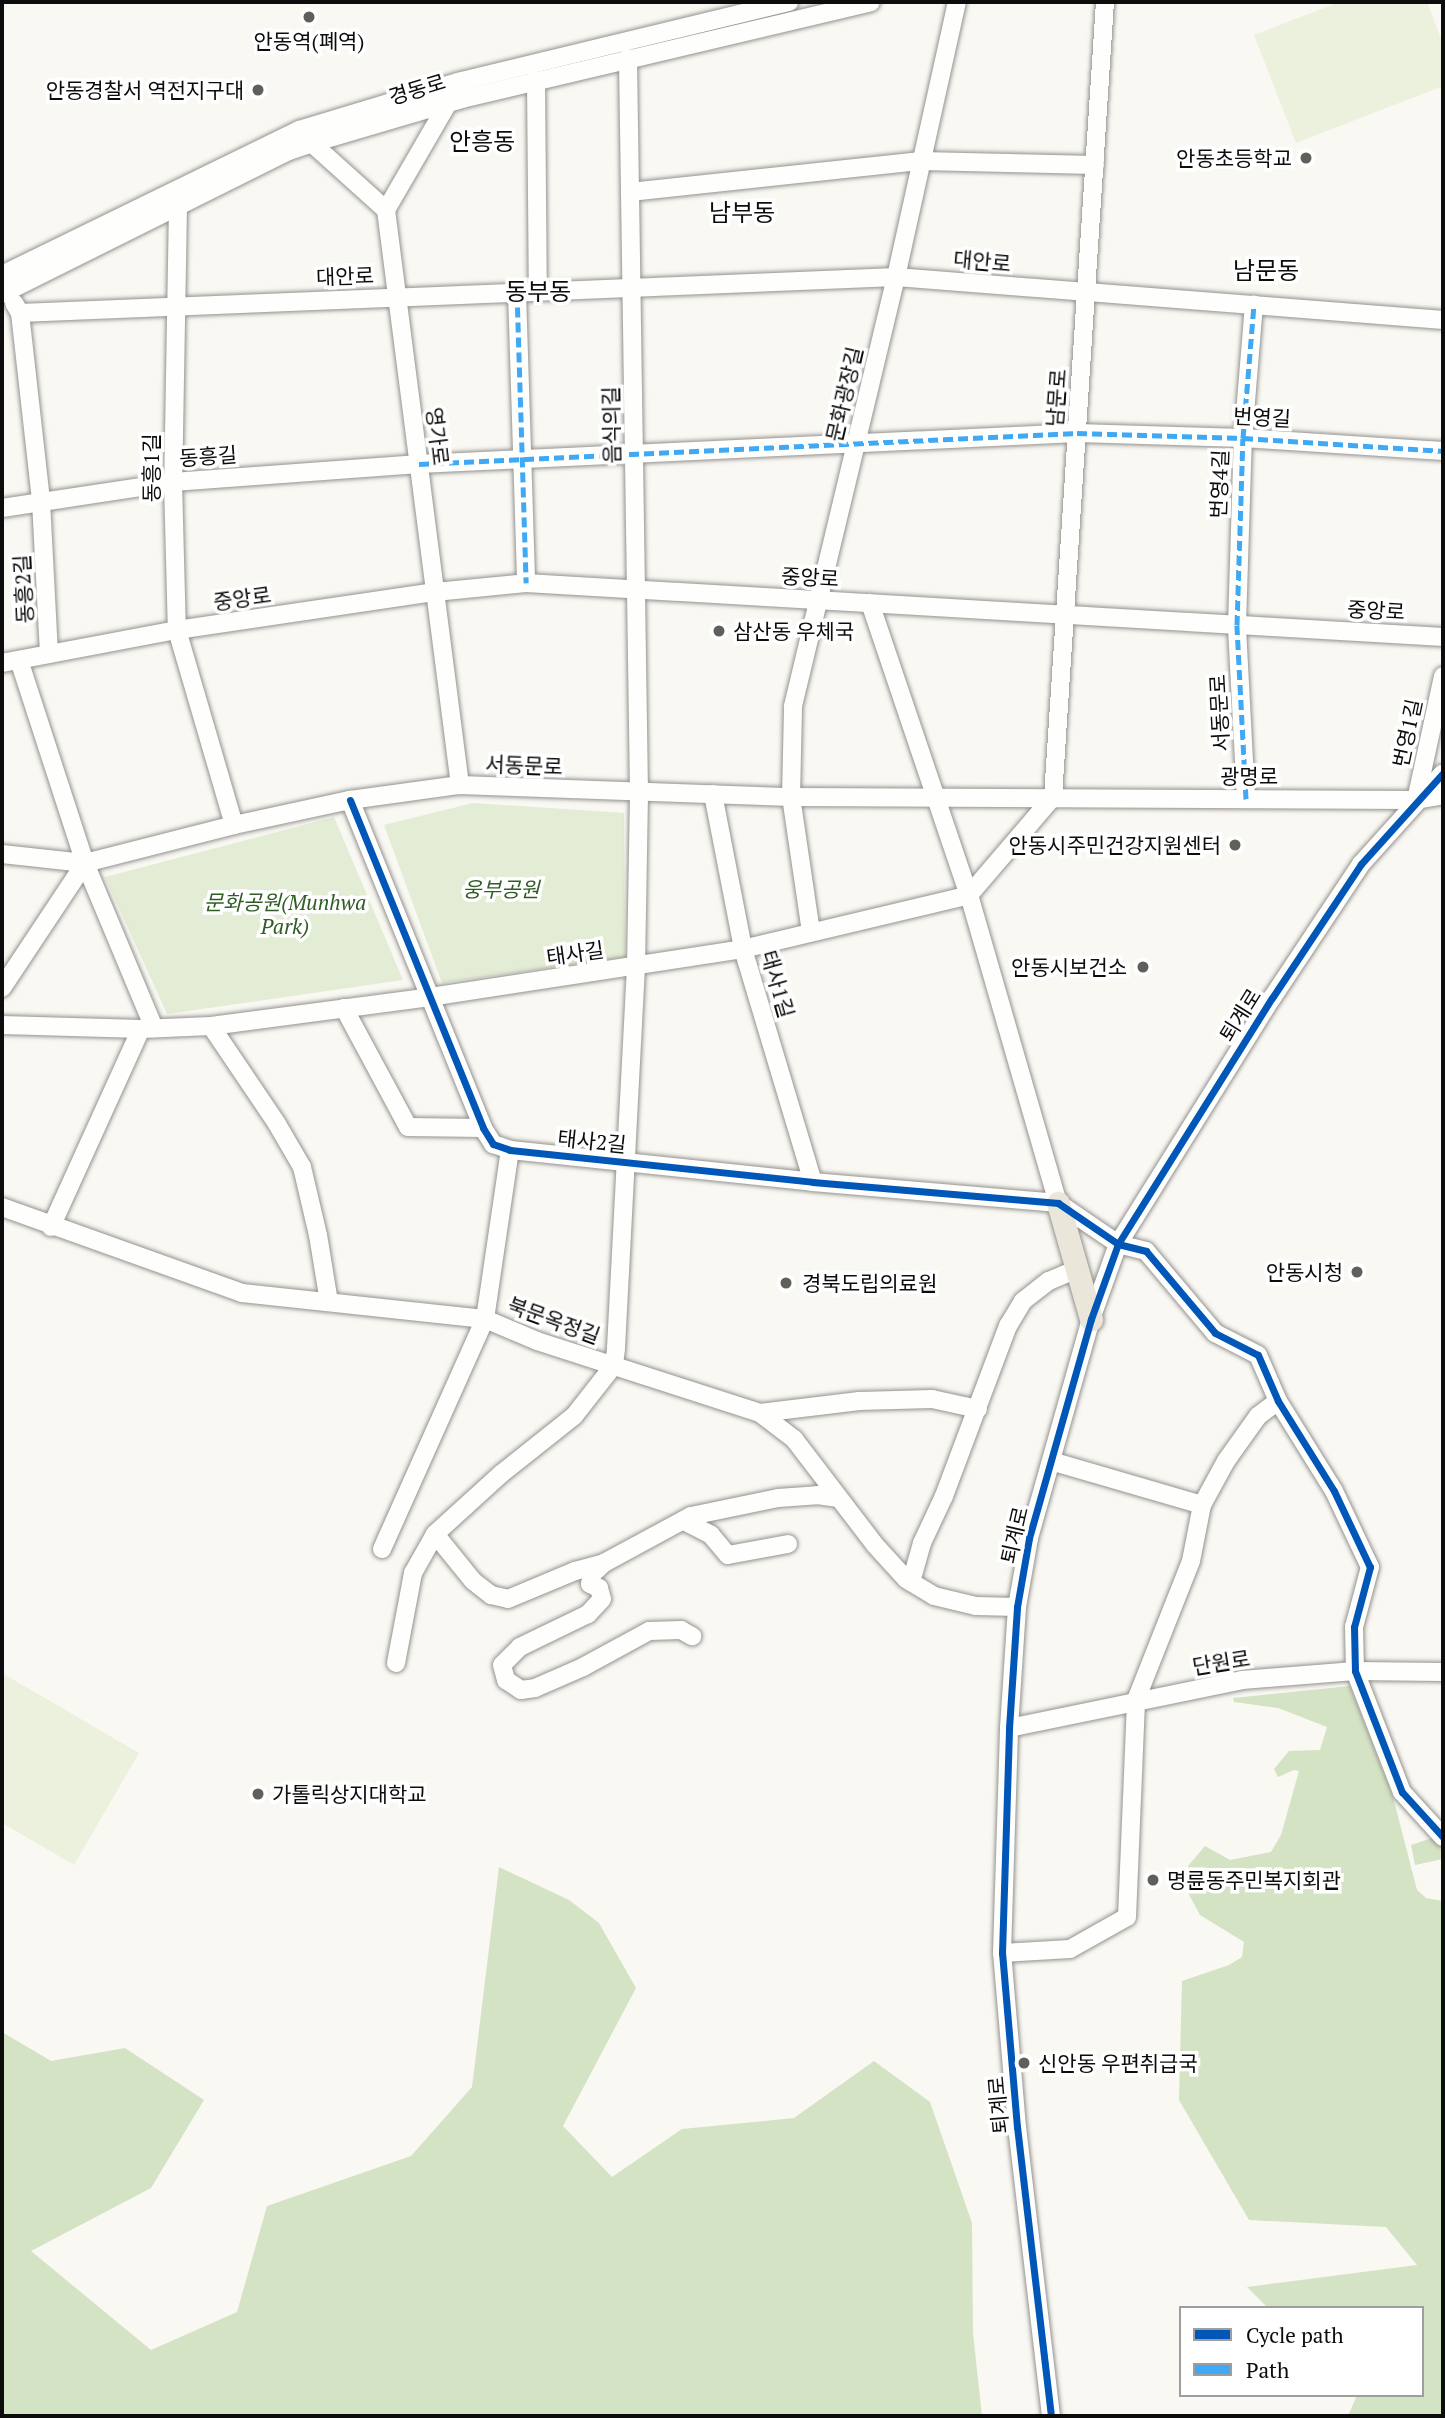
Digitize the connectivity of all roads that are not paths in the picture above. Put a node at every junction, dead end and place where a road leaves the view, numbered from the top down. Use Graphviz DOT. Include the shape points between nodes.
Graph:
graph roads {
  1 [pos="789,2"];
  2 [pos="871,2"];
  3 [pos="957,2"];
  4 [pos="1105,2"];
  5 [pos="628,58"];
  6 [pos="537,80"];
  7 [pos="447,103"];
  8 [pos="304,137"];
  9 [pos="921,161"];
  10 [pos="1095,165"];
  11 [pos="631,192"];
  12 [pos="177,206"];
  13 [pos="386,210"];
  14 [pos="896,277"];
  15 [pos="3,285"];
  16 [pos="632,288"];
  17 [pos="517,292"];
  18 [pos="538,292"];
  19 [pos="1086,293"];
  20 [pos="397,297"];
  21 [pos="1254,304"];
  22 [pos="176,306"];
  23 [pos="20,313"];
  24 [pos="1443,320"];
  25 [pos="1077,433"];
  26 [pos="1243,438"];
  27 [pos="856,443"];
  28 [pos="1443,451"];
  29 [pos="634,455"];
  30 [pos="522,460"];
  31 [pos="419,464"];
  32 [pos="173,482"];
  33 [pos="41,501"];
  34 [pos="2,508"];
  35 [pos="526,583"];
  36 [pos="636,589"];
  37 [pos="435,592"];
  38 [pos="818,601"];
  39 [pos="870,603"];
  40 [pos="1065,615"];
  41 [pos="1237,625"];
  42 [pos="177,630"];
  43 [pos="1443,637"];
  44 [pos="49,654"];
  45 [pos="10,661"];
  46 [pos="1443,676"];
  47 [pos="1443,773"];
  48 [pos="460,785"];
  49 [pos="639,792"];
  50 [pos="713,794"];
  51 [pos="1443,794"];
  52 [pos="791,797"];
  53 [pos="936,797"];
  54 [pos="1053,797"];
  55 [pos="1246,799"];
  56 [pos="350,800"];
  57 [pos="1416,800"];
  58 [pos="234,825"];
  59 [pos="2,854"];
  60 [pos="85,863"];
  61 [pos="969,895"];
  62 [pos="811,932"];
  63 [pos="743,949"];
  64 [pos="636,967"];
  65 [pos="2,988"];
  66 [pos="430,997"];
  67 [pos="344,1008"];
  68 [pos="2,1024"];
  69 [pos="211,1026"];
  70 [pos="148,1028"];
  71 [pos="483,1128"];
  72 [pos="510,1150"];
  73 [pos="625,1162"];
  74 [pos="813,1182"];
  75 [pos="1058,1203"];
  76 [pos="2,1207"];
  77 [pos="51,1227"];
  78 [pos="1118,1244"];
  79 [pos="1077,1269"];
  80 [pos="329,1302"];
  81 [pos="485,1319"];
  82 [pos="1091,1319"];
  83 [pos="614,1365"];
  84 [pos="1278,1401"];
  85 [pos="978,1409"];
  86 [pos="760,1413"];
  87 [pos="1051,1461"];
  88 [pos="839,1498"];
  89 [pos="1202,1506"];
  90 [pos="684,1521"];
  91 [pos="435,1534"];
  92 [pos="788,1544"];
  93 [pos="382,1549"];
  94 [pos="604,1563"];
  95 [pos="911,1582"];
  96 [pos="1017,1607"];
  97 [pos="692,1636"];
  98 [pos="396,1663"];
  99 [pos="1355,1671"];
  100 [pos="1443,1672"];
  101 [pos="1136,1700"];
  102 [pos="1009,1728"];
  103 [pos="1443,1838"];
  104 [pos="1002,1953"];
  105 [pos="1051,2416"];
  1 -- 8 [label="street, 경동로" via="458,82"];
  2 -- 5 [label="street, 경동로"];
  3 -- 9 [label="street, 문화광장길"];
  4 -- 10 [label="street, 남문로"];
  5 -- 6 [label="street, 경동로"];
  5 -- 11 [label="street, 음식의길"];
  6 -- 7 [label="street, 경동로"];
  6 -- 18 [label="street"];
  7 -- 8 [label="street, 경동로"];
  7 -- 13 [label="street"];
  8 -- 12 [label="street, 경동로"];
  8 -- 13 [label="street"];
  8 -- 15 [label="street, 경동로"];
  9 -- 10 [label="street"];
  9 -- 11 [label="street"];
  9 -- 14 [label="street, 문화광장길"];
  10 -- 19 [label="street, 남문로"];
  11 -- 16 [label="street, 음식의길"];
  12 -- 15 [label="street, 경동로"];
  12 -- 22 [label="street"];
  13 -- 20 [label="street, 영가로"];
  14 -- 16 [label="street, 대안로"];
  14 -- 19 [label="street, 대안로"];
  14 -- 27 [label="street, 문화광장길"];
  15 -- 23 [label="street"];
  16 -- 18 [label="street, 대안로"];
  16 -- 29 [label="street, 음식의길"];
  17 -- 18 [label="street, 대안로"];
  17 -- 20 [label="street, 대안로"];
  17 -- 30 [label="street"];
  19 -- 21 [label="street, 대안로"];
  19 -- 25 [label="street, 남문로"];
  20 -- 22 [label="street, 대안로"];
  20 -- 31 [label="street, 영가로"];
  21 -- 24 [label="street, 대안로"];
  21 -- 26 [label="street, 번영4길"];
  22 -- 23 [label="street, 대안로"];
  22 -- 32 [label="street, 동흥1길"];
  23 -- 33 [label="street, 동흥2길"];
  25 -- 26 [label="street, 번영길"];
  25 -- 27 [label="street, 번영길"];
  25 -- 40 [label="street, 남문로"];
  26 -- 28 [label="street, 번영길"];
  26 -- 41 [label="street, 번영4길"];
  27 -- 29 [label="street, 동흥길"];
  27 -- 38 [label="street, 문화광장길"];
  29 -- 30 [label="street, 동흥길"];
  29 -- 36 [label="street, 음식의길"];
  30 -- 31 [label="street, 동흥길"];
  30 -- 35 [label="street"];
  31 -- 32 [label="street, 동흥길"];
  31 -- 37 [label="street, 영가로"];
  32 -- 33 [label="street, 동흥길"];
  32 -- 42 [label="street, 동흥1길"];
  33 -- 34 [label="street, 동흥길"];
  33 -- 44 [label="street, 동흥2길"];
  35 -- 36 [label="street, 중앙로"];
  35 -- 37 [label="street, 중앙로"];
  36 -- 38 [label="street, 중앙로"];
  36 -- 49 [label="street, 음식의길"];
  37 -- 42 [label="street, 중앙로"];
  37 -- 48 [label="street, 영가로"];
  38 -- 39 [label="street, 중앙로"];
  38 -- 52 [label="street, 문화광장길" via="793,706"];
  39 -- 40 [label="street, 중앙로"];
  39 -- 53 [label="street"];
  40 -- 41 [label="street, 중앙로"];
  40 -- 54 [label="street, 남문로"];
  41 -- 43 [label="street, 중앙로"];
  41 -- 55 [label="street, 서동문로"];
  42 -- 44 [label="street, 중앙로"];
  42 -- 58 [label="street"];
  44 -- 45 [label="street, 중앙로"];
  45 -- 60 [label="street, 중앙로"];
  46 -- 57 [label="street, 번영1길"];
  47 -- 57 [label="street, 퇴계로"];
  48 -- 49 [label="street, 서동문로"];
  48 -- 56 [label="street, 서동문로"];
  49 -- 50 [label="street, 서동문로"];
  49 -- 64 [label="street, 음식의길"];
  50 -- 52 [label="street, 서동문로"];
  50 -- 63 [label="street, 태사1길"];
  51 -- 57 [label="street, 광명로"];
  52 -- 53 [label="street, 서동문로"];
  52 -- 62 [label="street"];
  53 -- 54 [label="street, 서동문로"];
  53 -- 61 [label="street"];
  54 -- 55 [label="street, 광명로"];
  54 -- 61 [label="street"];
  55 -- 57 [label="street, 광명로"];
  56 -- 58 [label="street, 서동문로"];
  56 -- 66 [label="street"];
  57 -- 78 [label="street, 퇴계로" via="1361,864"];
  58 -- 60 [label="street, 서동문로"];
  59 -- 60 [label="street, 서동문로"];
  60 -- 65 [label="street"];
  60 -- 70 [label="street, 중앙로"];
  61 -- 62 [label="street, 태사길"];
  61 -- 75 [label="street"];
  62 -- 63 [label="street, 태사길"];
  63 -- 64 [label="street, 태사길"];
  63 -- 74 [label="street, 태사1길"];
  64 -- 66 [label="street, 태사길"];
  64 -- 73 [label="street, 음식의길"];
  66 -- 67 [label="street, 태사길"];
  66 -- 71 [label="street"];
  67 -- 69 [label="street, 태사길"];
  67 -- 71 [label="street" via="408,1127"];
  68 -- 70 [label="street, 태사길"];
  69 -- 70 [label="street, 태사길"];
  69 -- 80 [label="street" via="302,1167"];
  70 -- 77 [label="street"];
  71 -- 72 [label="street" via="493,1143"];
  72 -- 73 [label="street, 태사2길"];
  72 -- 81 [label="street"];
  73 -- 74 [label="street, 태사2길"];
  73 -- 83 [label="street, 태사2길"];
  74 -- 75 [label="street, 태사2길"];
  75 -- 78 [label="street"];
  75 -- 79 [label="main road"];
  76 -- 77 [label="street, 북문옥정길"];
  77 -- 80 [label="street, 북문옥정길" via="242,1293"];
  78 -- 82 [label="street, 퇴계로"];
  78 -- 84 [label="street" via="1146,1251 1215,1333 1258,1354"];
  79 -- 82 [label="main road"];
  79 -- 85 [label="street" via="1049,1281 1023,1301"];
  80 -- 81 [label="street, 북문옥정길"];
  81 -- 83 [label="street, 북문옥정길"];
  81 -- 93 [label="street"];
  82 -- 87 [label="street, 퇴계로"];
  83 -- 86 [label="street, 북문옥정길"];
  83 -- 91 [label="street" via="574,1416"];
  84 -- 89 [label="street" via="1258,1416"];
  84 -- 99 [label="street" via="1334,1490 1370,1567 1354,1627"];
  85 -- 86 [label="street" via="920,1399"];
  85 -- 95 [label="street" via="922,1543"];
  86 -- 88 [label="street, 북문옥정길" via="794,1439"];
  87 -- 89 [label="street"];
  87 -- 96 [label="street, 퇴계로" via="1029,1538"];
  88 -- 90 [label="street" via="817,1494 778,1498 717,1509"];
  88 -- 95 [label="street, 북문옥정길"];
  89 -- 101 [label="street" via="1191,1561"];
  90 -- 92 [label="street" via="711,1535 728,1555"];
  90 -- 94 [label="street"];
  91 -- 94 [label="street" via="474,1581 491,1595 508,1599"];
  91 -- 98 [label="street" via="414,1573"];
  94 -- 97 [label="street" via="592,1574 590,1584 599,1588 603,1599 588,1614 520,1647 502,1665 506,1680 521,1690 535,1688 649,1631 681,1630"];
  95 -- 96 [label="street, 북문옥정길" via="934,1596"];
  96 -- 102 [label="street, 퇴계로"];
  99 -- 100 [label="street, 단원로"];
  99 -- 101 [label="street, 단원로" via="1242,1680"];
  99 -- 103 [label="street" via="1402,1792"];
  101 -- 102 [label="street, 단원로"];
  101 -- 104 [label="street" via="1127,1917 1070,1950"];
  102 -- 104 [label="street, 퇴계로"];
  104 -- 105 [label="street, 퇴계로"];
}
